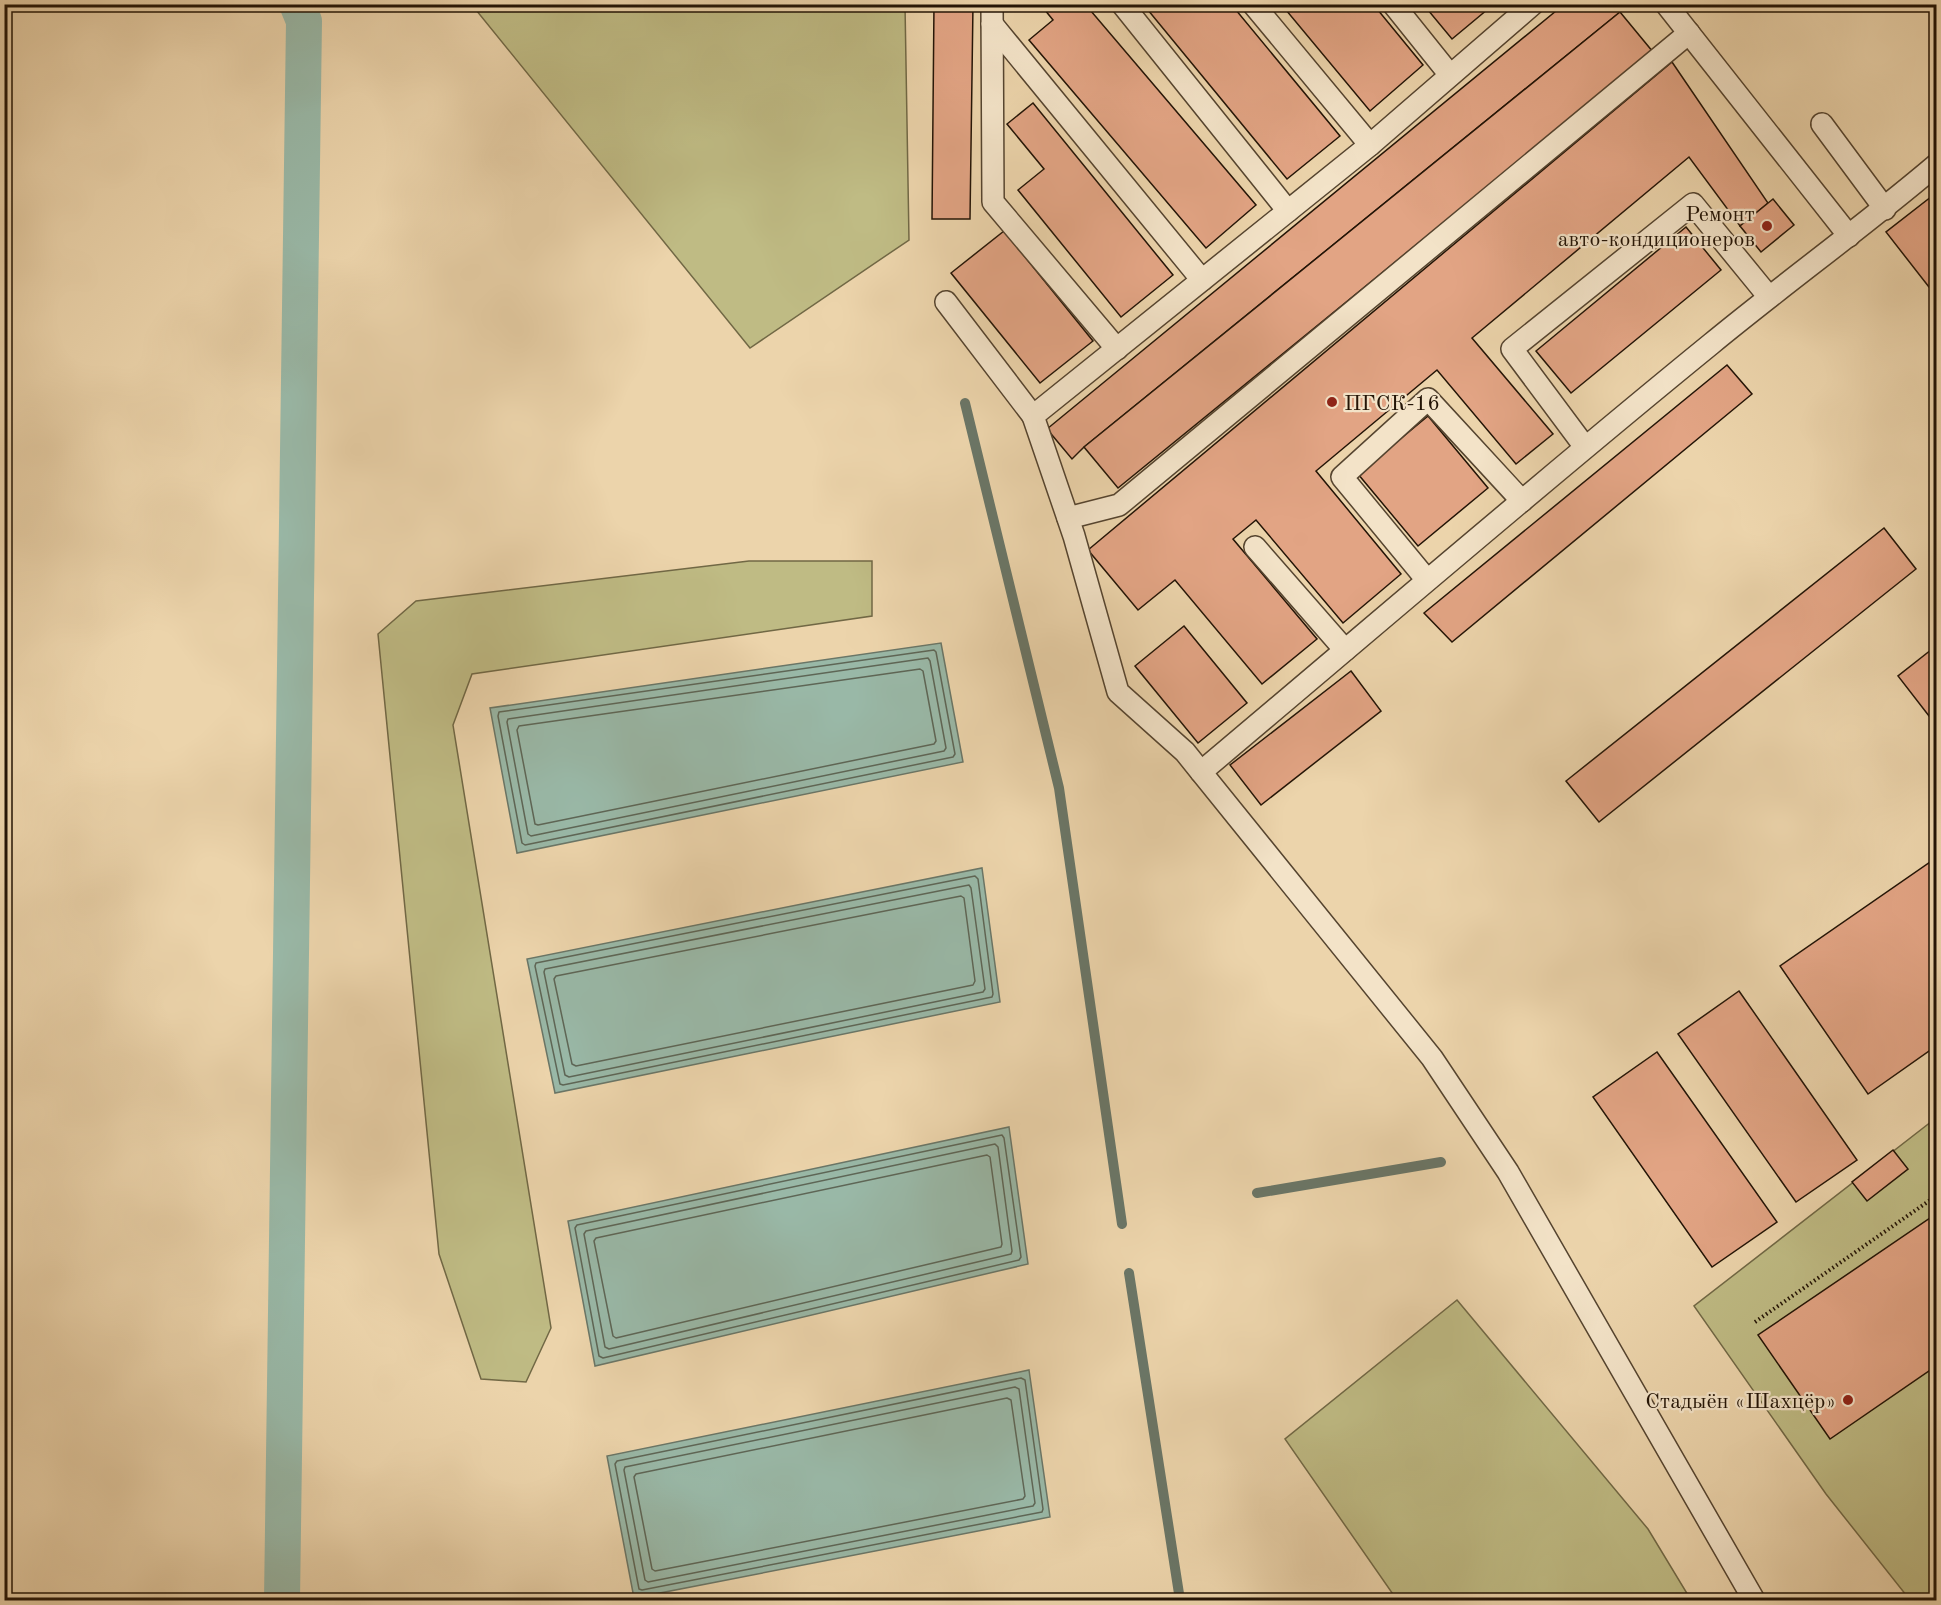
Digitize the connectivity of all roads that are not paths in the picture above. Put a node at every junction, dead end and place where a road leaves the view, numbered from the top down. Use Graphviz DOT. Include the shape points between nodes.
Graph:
graph roads {
  1 [pos="1122,4"];
  2 [pos="1253,4"];
  3 [pos="1393,4"];
  4 [pos="1533,4"];
  5 [pos="1666,4"];
  6 [pos="992,14"];
  7 [pos="1689,33"];
  8 [pos="1450,75"];
  9 [pos="1822,124"];
  10 [pos="1370,145"];
  11 [pos="1936,165"];
  12 [pos="1885,209"];
  13 [pos="1288,211"];
  14 [pos="1849,236"];
  15 [pos="1202,280"];
  16 [pos="1769,297"];
  17 [pos="946,302"];
  18 [pos="1117,349"];
  19 [pos="1033,416"];
  20 [pos="1585,447"];
  21 [pos="1522,501"];
  22 [pos="1068,518"];
  23 [pos="1256,547"];
  24 [pos="1427,580"];
  25 [pos="1345,650"];
  26 [pos="1201,772"];
  27 [pos="1755,1600"];
  1 -- 13 [label="lane"];
  2 -- 10 [label="lane"];
  3 -- 8 [label="lane"];
  4 -- 8 [label="lane"];
  5 -- 7 [label="lane"];
  6 -- 15 [label="lane"];
  6 -- 18 [label="lane" via="993,202"];
  7 -- 14 [label="lane"];
  7 -- 22 [label="lane" via="1119,505"];
  8 -- 10 [label="lane"];
  9 -- 12 [label="lane"];
  10 -- 13 [label="lane"];
  11 -- 12 [label="lane"];
  12 -- 14 [label="lane"];
  13 -- 15 [label="lane"];
  14 -- 16 [label="lane"];
  15 -- 18 [label="lane"];
  16 -- 20 [label="lane"];
  16 -- 20 [label="lane" via="1693,204 1512,349"];
  17 -- 19 [label="lane"];
  18 -- 19 [label="lane"];
  19 -- 22 [label="lane"];
  20 -- 21 [label="lane"];
  21 -- 24 [label="lane"];
  21 -- 24 [label="lane" via="1428,399 1342,477"];
  22 -- 26 [label="lane" via="1118,692 1185,752"];
  23 -- 25 [label="lane"];
  24 -- 25 [label="lane"];
  25 -- 26 [label="lane"];
  26 -- 27 [label="lane" via="1432,1058 1508,1172"];
}
